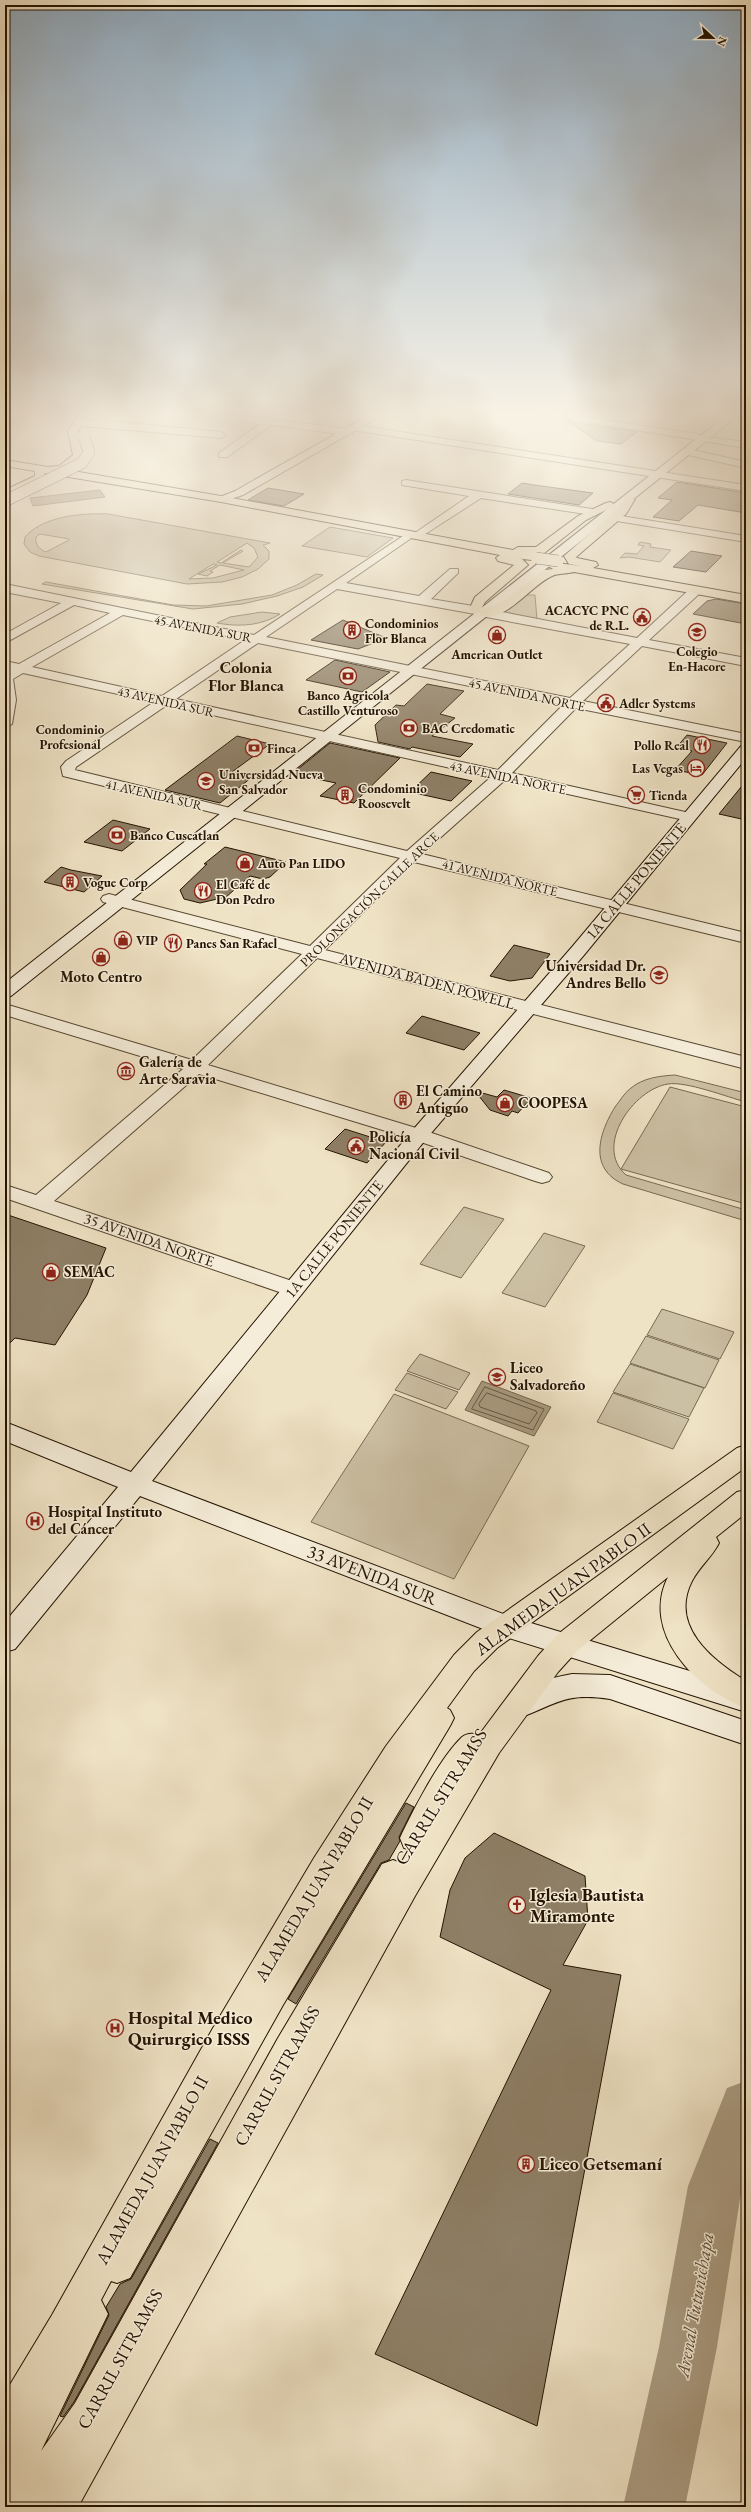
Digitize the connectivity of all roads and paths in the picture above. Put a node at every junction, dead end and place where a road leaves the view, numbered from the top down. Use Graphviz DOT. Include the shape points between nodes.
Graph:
graph roads {
  1 [pos="374,531"];
  2 [pos="398,531"];
  3 [pos="425,531"];
  4 [pos="565,531"];
  5 [pos="578,531"];
  6 [pos="587,531"];
  7 [pos="600,531"];
  8 [pos="698,531"];
  9 [pos="419,535"];
  10 [pos="406,537"];
  11 [pos="746,539"];
  12 [pos="467,546"];
  13 [pos="556,563"];
  14 [pos="579,569"];
  15 [pos="454,571"];
  16 [pos="626,573"];
  17 [pos="336,585"];
  18 [pos="5,588"];
  19 [pos="695,591"];
  20 [pos="746,594"];
  21 [pos="746,599"];
  22 [pos="422,600"];
  23 [pos="71,602"];
  24 [pos="120,612"];
  25 [pos="480,612"];
  26 [pos="5,639"];
  27 [pos="256,639"];
  28 [pos="637,643"];
  29 [pos="746,662"];
  30 [pos="5,665"];
  31 [pos="22,669"];
  32 [pos="406,669"];
  33 [pos="164,701"];
  34 [pos="573,704"];
  35 [pos="5,724"];
  36 [pos="323,736"];
  37 [pos="746,738"];
  38 [pos="746,749"];
  39 [pos="501,776"];
  40 [pos="226,811"];
  41 [pos="689,817"];
  42 [pos="412,855"];
  43 [pos="114,900"];
  44 [pos="616,906"];
  45 [pos="746,938"];
  46 [pos="313,952"];
  47 [pos="5,980"];
  48 [pos="5,992"];
  49 [pos="527,1007"];
  50 [pos="5,1009"];
  51 [pos="746,1064"];
  52 [pos="197,1066"];
  53 [pos="419,1135"];
  54 [pos="542,1177"];
  55 [pos="5,1191"];
  56 [pos="39,1203"];
  57 [pos="293,1290"];
  58 [pos="5,1431"];
  59 [pos="746,1454"];
  60 [pos="135,1484"];
  61 [pos="746,1499"];
  62 [pos="721,1521"];
  63 [pos="506,1626"];
  64 [pos="5,1641"];
  65 [pos="558,1654"];
  66 [pos="746,1696"];
  67 [pos="746,1700"];
  68 [pos="513,1709"];
  69 [pos="746,1733"];
  70 [pos="5,2430"];
  71 [pos="5,2487"];
  72 [pos="25,2507"];
  73 [pos="56,2507"];
  1 -- 10 [label="main road"];
  2 -- 9 [label="main road"];
  3 -- 9 [label="street"];
  4 -- 12 [label="main road" via="536,552 483,544"];
  5 -- 25 [label="street"];
  6 -- 25 [label="street"];
  7 -- 16 [label="main road" via="570,557 573,561"];
  8 -- 11 [label="street"];
  9 -- 12 [label="main road"];
  10 -- 12 [label="main road"];
  10 -- 17 [label="street"];
  12 -- 13 [label="main road"];
  12 -- 25 [label="main road" via="470,552 522,563 479,600"];
  13 -- 14 [label="main road"];
  13 -- 16 [label="main road"];
  14 -- 19 [label="main road"];
  14 -- 25 [label="main road" via="548,573 506,605"];
  15 -- 22 [label="street"];
  16 -- 20 [label="main road"];
  17 -- 22 [label="street"];
  17 -- 27 [label="street"];
  18 -- 23 [label="street, 45 AVENIDA SUR"];
  19 -- 21 [label="main road"];
  19 -- 28 [label="street, PROLONGACIÓN CALLE ARCE"];
  22 -- 25 [label="street"];
  23 -- 24 [label="street, 45 AVENIDA SUR"];
  23 -- 26 [label="street"];
  24 -- 27 [label="street, 45 AVENIDA SUR"];
  24 -- 31 [label="street"];
  25 -- 28 [label="street"];
  25 -- 32 [label="street"];
  27 -- 32 [label="street, 45 AVENIDA SUR"];
  27 -- 33 [label="street"];
  28 -- 29 [label="street"];
  28 -- 34 [label="street, PROLONGACIÓN CALLE ARCE"];
  30 -- 31 [label="street, 43 AVENIDA SUR"];
  31 -- 33 [label="street, 43 AVENIDA SUR"];
  31 -- 35 [label="street" via="6,677 9,700"];
  32 -- 34 [label="street, 45 AVENIDA NORTE"];
  32 -- 36 [label="street"];
  33 -- 36 [label="street, 43 AVENIDA SUR"];
  33 -- 40 [label="street, 41 AVENIDA SUR" via="68,767 68,773"];
  34 -- 37 [label="street, 45 AVENIDA NORTE"];
  34 -- 39 [label="street, PROLONGACIÓN CALLE ARCE"];
  36 -- 39 [label="street, 43 AVENIDA NORTE"];
  36 -- 40 [label="street"];
  38 -- 41 [label="street, 1A CALLE PONIENTE"];
  39 -- 41 [label="street, 43 AVENIDA NORTE"];
  39 -- 42 [label="street, PROLONGACIÓN CALLE ARCE"];
  40 -- 42 [label="street, 41 AVENIDA NORTE"];
  40 -- 43 [label="street"];
  41 -- 44 [label="street, 1A CALLE PONIENTE"];
  42 -- 44 [label="street, 41 AVENIDA NORTE"];
  42 -- 46 [label="street, PROLONGACIÓN CALLE ARCE"];
  43 -- 46 [label="street, AVENIDA BADEN POWELL"];
  43 -- 47 [label="street"];
  43 -- 48 [label="street"];
  44 -- 45 [label="street, 41 AVENIDA NORTE"];
  44 -- 49 [label="street, 1A CALLE PONIENTE"];
  46 -- 49 [label="street, AVENIDA BADEN POWELL"];
  46 -- 52 [label="street, PROLONGACIÓN CALLE ARCE"];
  49 -- 51 [label="street, AVENIDA BADEN POWELL"];
  49 -- 53 [label="street, 1A CALLE PONIENTE"];
  50 -- 52 [label="street"];
  52 -- 53 [label="street"];
  52 -- 56 [label="street, PROLONGACIÓN CALLE ARCE"];
  53 -- 54 [label="street"];
  53 -- 57 [label="street, 1A CALLE PONIENTE"];
  55 -- 56 [label="street, 35 AVENIDA NORTE"];
  56 -- 57 [label="street, 35 AVENIDA NORTE"];
  57 -- 60 [label="street, 1A CALLE PONIENTE"];
  58 -- 60 [label="street, 33 AVENIDA SUR"];
  59 -- 63 [label="main road, ALAMEDA JUAN PABLO II"];
  60 -- 63 [label="street, 33 AVENIDA SUR"];
  60 -- 64 [label="street, 1A CALLE PONIENTE"];
  61 -- 62 [label="main road"];
  62 -- 65 [label="main road"];
  62 -- 66 [label="main road" via="678,1584 673,1617 683,1644 700,1664"];
  63 -- 65 [label="street, 33 AVENIDA SUR"];
  63 -- 70 [label="main road, ALAMEDA JUAN PABLO II" via="487,1640 464,1663 396,1755 325,1868 260,1978 65,2328"];
  63 -- 71 [label="main road" via="460,1685 271,1994 102,2291 44,2400"];
  65 -- 67 [label="street, 33 AVENIDA SUR"];
  65 -- 68 [label="main road"];
  65 -- 72 [label="main road, CARRIL SITRAMSS" via="534,1666 517,1681 445,1784 297,2038 89,2417"];
  68 -- 69 [label="street" via="538,1694 588,1683 610,1687"];
  68 -- 73 [label="main road" via="489,1744 404,1886"];
}
